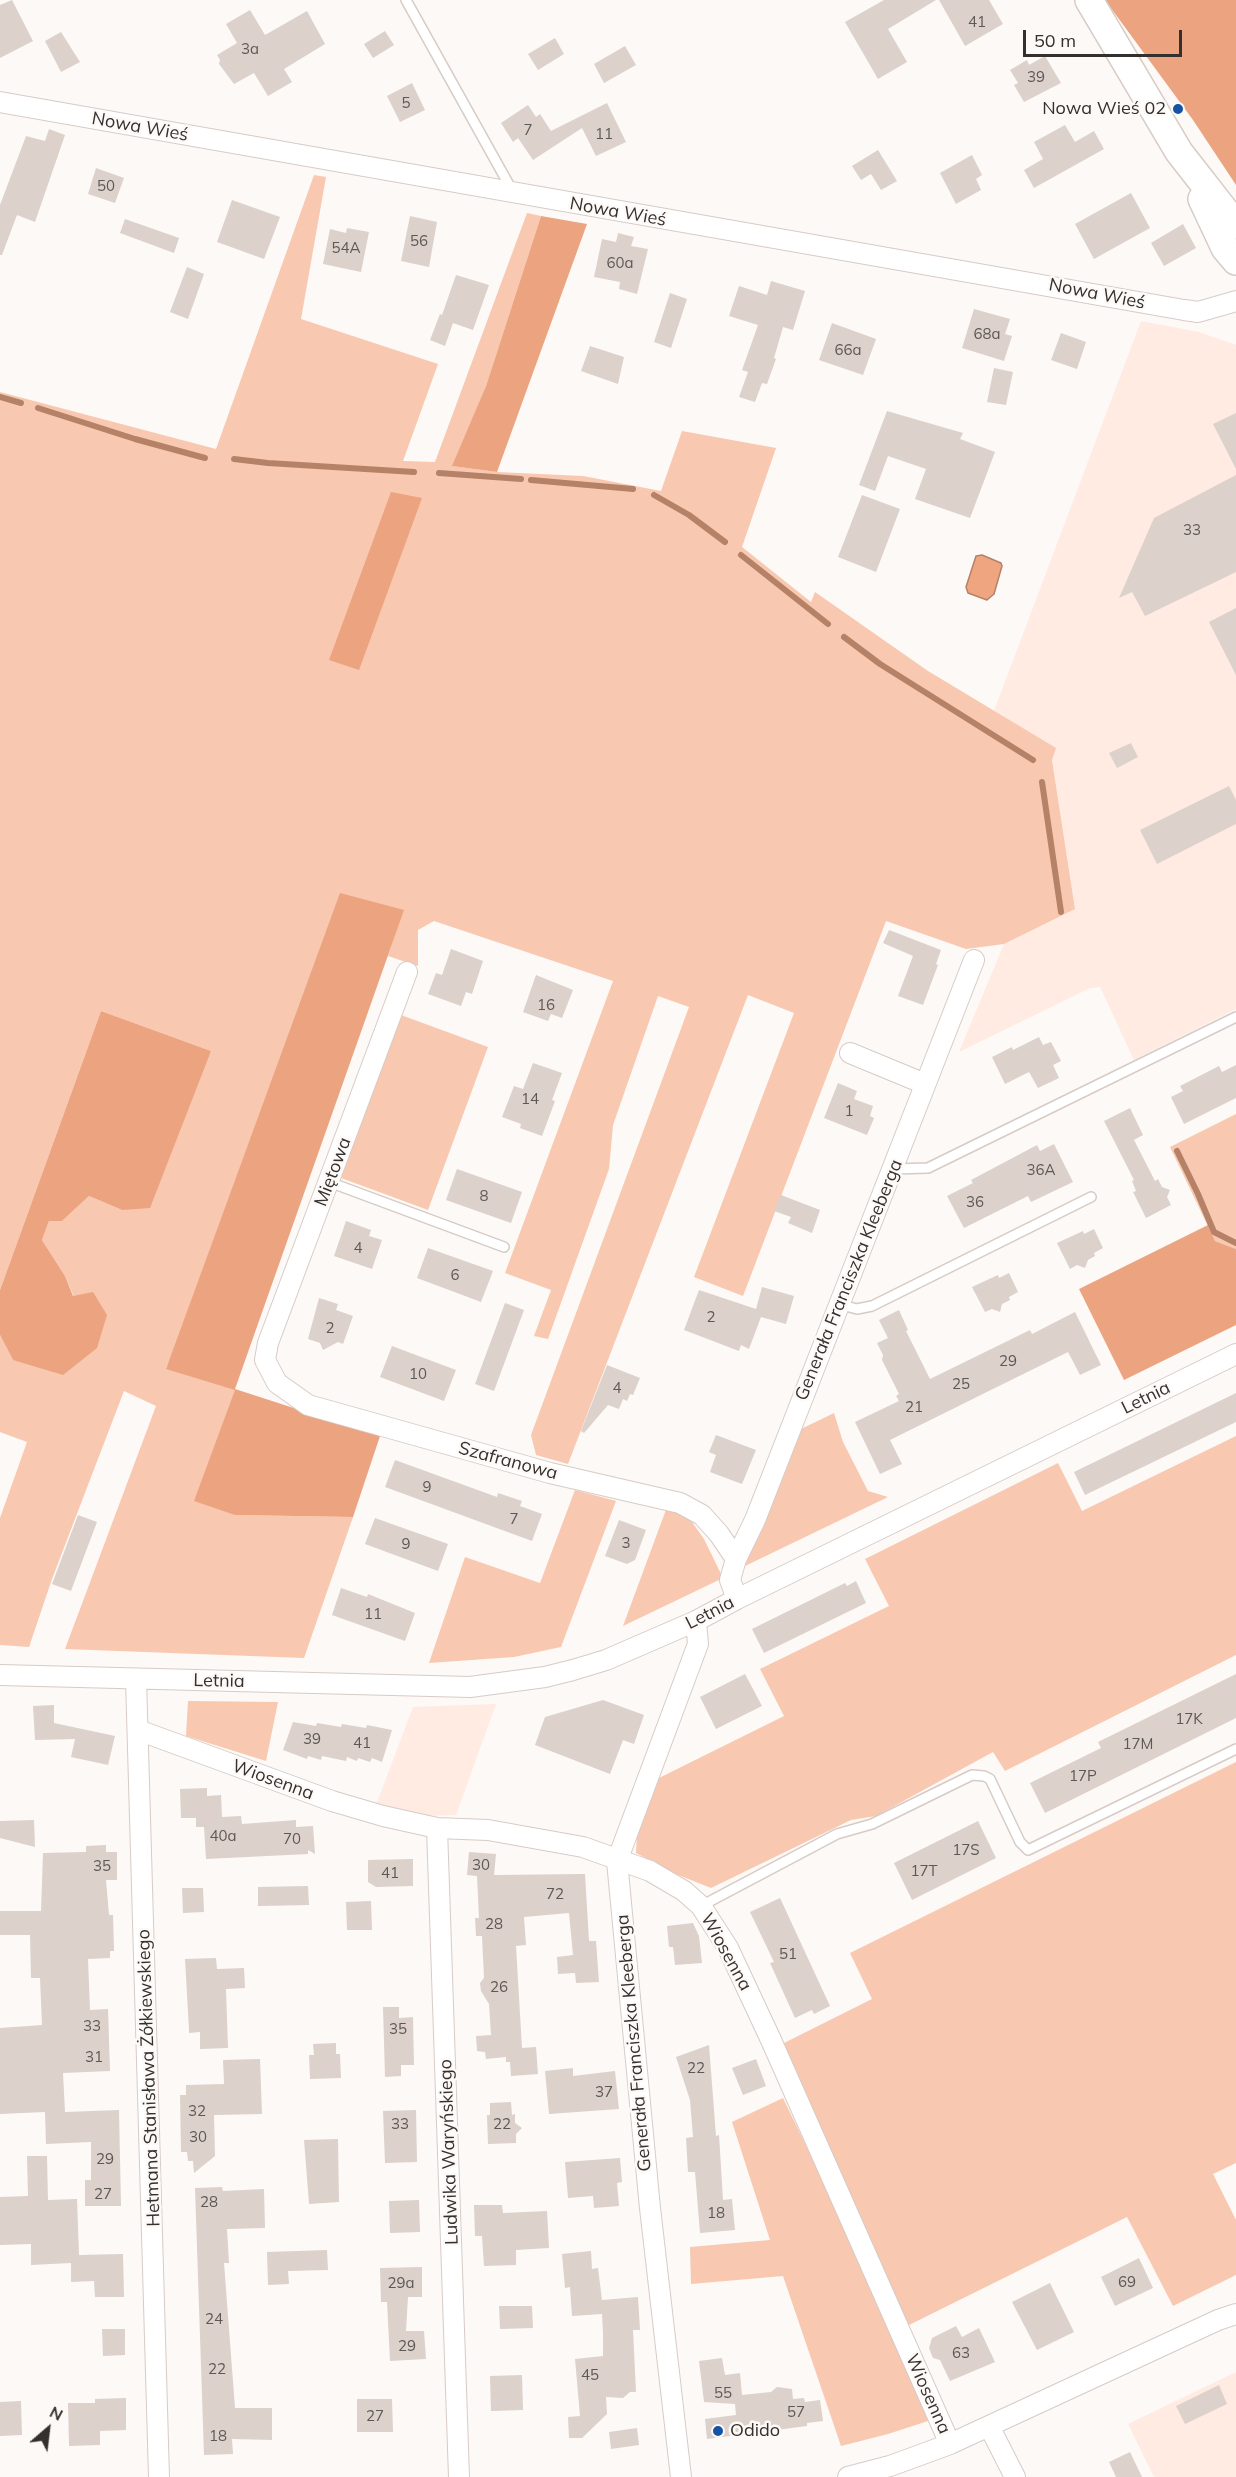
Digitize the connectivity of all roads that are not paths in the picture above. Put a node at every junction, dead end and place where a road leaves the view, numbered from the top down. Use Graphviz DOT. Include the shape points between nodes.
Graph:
graph roads {
  1 [pos="406,0"];
  2 [pos="1089,0"];
  3 [pos="0,102"];
  4 [pos="1179,152"];
  5 [pos="514,194"];
  6 [pos="1236,225"];
  7 [pos="1236,261"];
  8 [pos="1236,302"];
  9 [pos="974,960"];
  10 [pos="407,972"];
  11 [pos="1236,1017"];
  12 [pos="850,1053"];
  13 [pos="925,1084"];
  14 [pos="893,1169"];
  15 [pos="329,1182"];
  16 [pos="1091,1197"];
  17 [pos="504,1247"];
  18 [pos="838,1304"];
  19 [pos="1236,1354"];
  20 [pos="271,1371"];
  21 [pos="736,1559"];
  22 [pos="737,1599"];
  23 [pos="696,1622"];
  24 [pos="0,1675"];
  25 [pos="136,1679"];
  26 [pos="138,1730"];
  27 [pos="1236,1749"];
  28 [pos="437,1828"];
  29 [pos="617,1861"];
  30 [pos="701,1906"];
  31 [pos="1236,2308"];
  32 [pos="1227,2317"];
  33 [pos="989,2426"];
  34 [pos="950,2444"];
  35 [pos="159,2477"];
  36 [pos="459,2477"];
  37 [pos="681,2477"];
  38 [pos="848,2477"];
  39 [pos="1015,2477"];
  1 -- 5 [label="lane"];
  2 -- 4 [label="main road"];
  3 -- 5 [label="street, Nowa Wieś"];
  4 -- 6 [label="main road"];
  4 -- 7 [label="main road" via="1225,248"];
  5 -- 8 [label="street, Nowa Wieś" via="1184,310 1198,312"];
  9 -- 13 [label="street, Generała Franciszka Kleeberga"];
  10 -- 15 [label="street, Miętowa"];
  11 -- 14 [label="lane" via="928,1168"];
  12 -- 13 [label="street"];
  13 -- 14 [label="street, Generała Franciszka Kleeberga"];
  14 -- 18 [label="street, Generała Franciszka Kleeberga"];
  15 -- 17 [label="lane"];
  15 -- 20 [label="street, Miętowa" via="268,1343 265,1360"];
  16 -- 18 [label="lane" via="872,1306 857,1309"];
  18 -- 21 [label="street, Generała Franciszka Kleeberga" via="755,1520"];
  19 -- 22 [label="street, Letnia"];
  20 -- 21 [label="street, Szafranowa" via="277,1383 308,1405 550,1473 680,1503 702,1515"];
  21 -- 22 [label="street, Generała Franciszka Kleeberga" via="730,1580"];
  22 -- 23 [label="street, Letnia"];
  23 -- 25 [label="street, Letnia" via="573,1670 470,1687"];
  23 -- 29 [label="street, Generała Franciszka Kleeberga" via="698,1644"];
  24 -- 25 [label="street"];
  25 -- 26 [label="street, Hetmana Stanisława Żółkiewskiego"];
  26 -- 28 [label="street, Wiosenna" via="332,1801"];
  26 -- 35 [label="street, Hetmana Stanisława Żółkiewskiego"];
  27 -- 30 [label="lane" via="1029,1850 1020,1842 990,1779 972,1775 872,1824 837,1834"];
  28 -- 29 [label="street, Wiosenna" via="488,1830 540,1839 582,1847"];
  28 -- 36 [label="street, Ludwika Waryńskiego"];
  29 -- 30 [label="street, Wiosenna" via="650,1871"];
  29 -- 37 [label="street, Generała Franciszka Kleeberga" via="650,2208"];
  30 -- 34 [label="street, Wiosenna" via="728,1948 766,2030"];
  31 -- 32 [label="street"];
  32 -- 33 [label="street"];
  33 -- 34 [label="street"];
  33 -- 39 [label="street"];
  34 -- 38 [label="street"];
}
